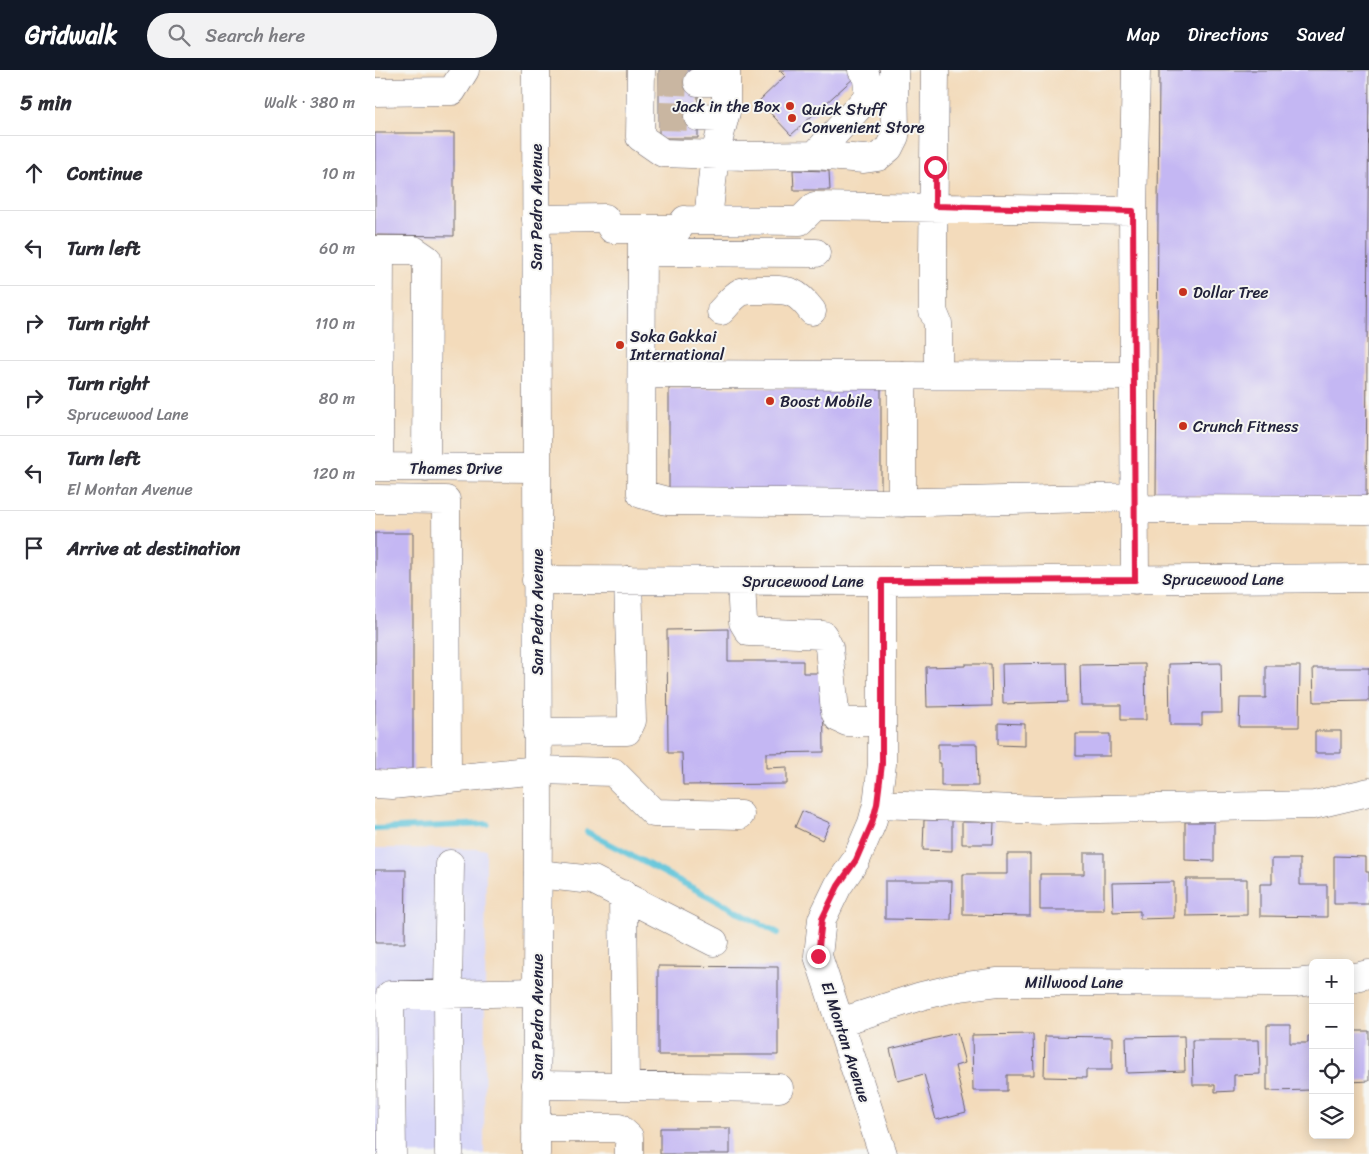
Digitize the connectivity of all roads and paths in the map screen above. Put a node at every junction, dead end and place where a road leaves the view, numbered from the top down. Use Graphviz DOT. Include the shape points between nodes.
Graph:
graph roads {
  1 [pos="465,70"];
  2 [pos="536,70"];
  3 [pos="862,70"];
  4 [pos="894,70"];
  5 [pos="935,70"];
  6 [pos="1136,70"];
  7 [pos="726,76"];
  8 [pos="647,77"];
  9 [pos="698,82"];
  10 [pos="375,92"];
  11 [pos="715,154"];
  12 [pos="815,155"];
  13 [pos="935,206"];
  14 [pos="1133,211"];
  15 [pos="605,218"];
  16 [pos="536,219"];
  17 [pos="697,220"];
  18 [pos="642,241"];
  19 [pos="377,250"];
  20 [pos="809,253"];
  21 [pos="721,311"];
  22 [pos="812,311"];
  23 [pos="642,374"];
  24 [pos="902,375"];
  25 [pos="938,375"];
  26 [pos="1134,376"];
  27 [pos="377,467"];
  28 [pos="426,468"];
  29 [pos="537,468"];
  30 [pos="375,499"];
  31 [pos="902,502"];
  32 [pos="1135,503"];
  33 [pos="1369,510"];
  34 [pos="1369,578"];
  35 [pos="537,580"];
  36 [pos="628,580"];
  37 [pos="1135,580"];
  38 [pos="741,581"];
  39 [pos="882,581"];
  40 [pos="882,722"];
  41 [pos="537,732"];
  42 [pos="538,770"];
  43 [pos="447,779"];
  44 [pos="375,784"];
  45 [pos="1369,792"];
  46 [pos="877,804"];
  47 [pos="740,815"];
  48 [pos="450,864"];
  49 [pos="538,874"];
  50 [pos="623,894"];
  51 [pos="714,942"];
  52 [pos="1369,974"];
  53 [pos="1354,977"];
  54 [pos="1309,981"];
  55 [pos="382,992"];
  56 [pos="537,992"];
  57 [pos="448,994"];
  58 [pos="840,1022"];
  59 [pos="537,1085"];
  60 [pos="625,1086"];
  61 [pos="779,1088"];
  62 [pos="536,1141"];
  63 [pos="392,1154"];
  64 [pos="449,1154"];
  65 [pos="629,1154"];
  66 [pos="883,1154"];
  1 -- 10 [label="street" via="453,91"];
  2 -- 16 [label="street, San Pedro Avenue"];
  3 -- 12 [label="street" via="866,75 867,98"];
  4 -- 12 [label="street" via="895,136 889,148 878,157"];
  5 -- 13 [label="street"];
  6 -- 14 [label="street"];
  7 -- 9 [label="street"];
  7 -- 11 [label="street" via="726,112 711,118"];
  8 -- 11 [label="street" via="650,116 640,137 663,153"];
  11 -- 12 [label="street"];
  11 -- 17 [label="street"];
  13 -- 14 [label="street"];
  13 -- 17 [label="street" via="815,206 800,221"];
  13 -- 25 [label="street" via="933,311 938,323"];
  14 -- 26 [label="street"];
  15 -- 16 [label="street"];
  15 -- 17 [label="street" via="611,210 679,210"];
  15 -- 18 [label="street" via="612,229"];
  16 -- 29 [label="street, San Pedro Avenue"];
  17 -- 18 [label="street"];
  18 -- 20 [label="street" via="724,253"];
  18 -- 23 [label="street"];
  19 -- 27 [label="street"];
  19 -- 28 [label="street" via="414,250 427,259"];
  21 -- 22 [label="street" via="739,293 748,290 788,290 803,299"];
  23 -- 24 [label="street"];
  23 -- 31 [label="street" via="641,494 667,502"];
  24 -- 25 [label="street"];
  24 -- 31 [label="street"];
  25 -- 26 [label="street"];
  26 -- 32 [label="street"];
  27 -- 28 [label="street, Thames Drive"];
  28 -- 29 [label="street, Thames Drive"];
  29 -- 35 [label="street, San Pedro Avenue"];
  30 -- 43 [label="street" via="446,500"];
  31 -- 32 [label="street"];
  32 -- 33 [label="street"];
  32 -- 37 [label="street"];
  34 -- 37 [label="street, Sprucewood Lane"];
  35 -- 36 [label="street, Sprucewood Lane"];
  35 -- 41 [label="street, San Pedro Avenue"];
  36 -- 38 [label="street, Sprucewood Lane"];
  36 -- 41 [label="street" via="633,721 627,731"];
  37 -- 39 [label="street, Sprucewood Lane"];
  38 -- 39 [label="street, Sprucewood Lane"];
  38 -- 40 [label="street" via="743,622 749,632 823,635 829,647 838,718 847,722"];
  39 -- 40 [label="street, El Montan Avenue"];
  40 -- 46 [label="street, El Montan Avenue" via="882,764"];
  41 -- 42 [label="street, San Pedro Avenue"];
  42 -- 43 [label="street"];
  42 -- 47 [label="street" via="613,772 654,813"];
  42 -- 49 [label="street, San Pedro Avenue"];
  43 -- 44 [label="street"];
  45 -- 46 [label="street" via="1314,805 1045,810"];
  46 -- 58 [label="street, El Montan Avenue" via="856,860 838,886 822,919 818,956"];
  48 -- 57 [label="street"];
  49 -- 50 [label="street" via="593,880"];
  49 -- 56 [label="street, San Pedro Avenue"];
  50 -- 51 [label="street"];
  50 -- 60 [label="street"];
  52 -- 53 [label="street"];
  54 -- 58 [label="street, Millwood Lane" via="998,982 921,996"];
  55 -- 57 [label="street"];
  55 -- 63 [label="street"];
  56 -- 57 [label="street"];
  56 -- 59 [label="street, San Pedro Avenue"];
  57 -- 64 [label="street"];
  58 -- 66 [label="street, El Montan Avenue"];
  59 -- 60 [label="street"];
  59 -- 62 [label="street, San Pedro Avenue"];
  60 -- 61 [label="street"];
  62 -- 65 [label="street" via="619,1128 629,1137"];
}
